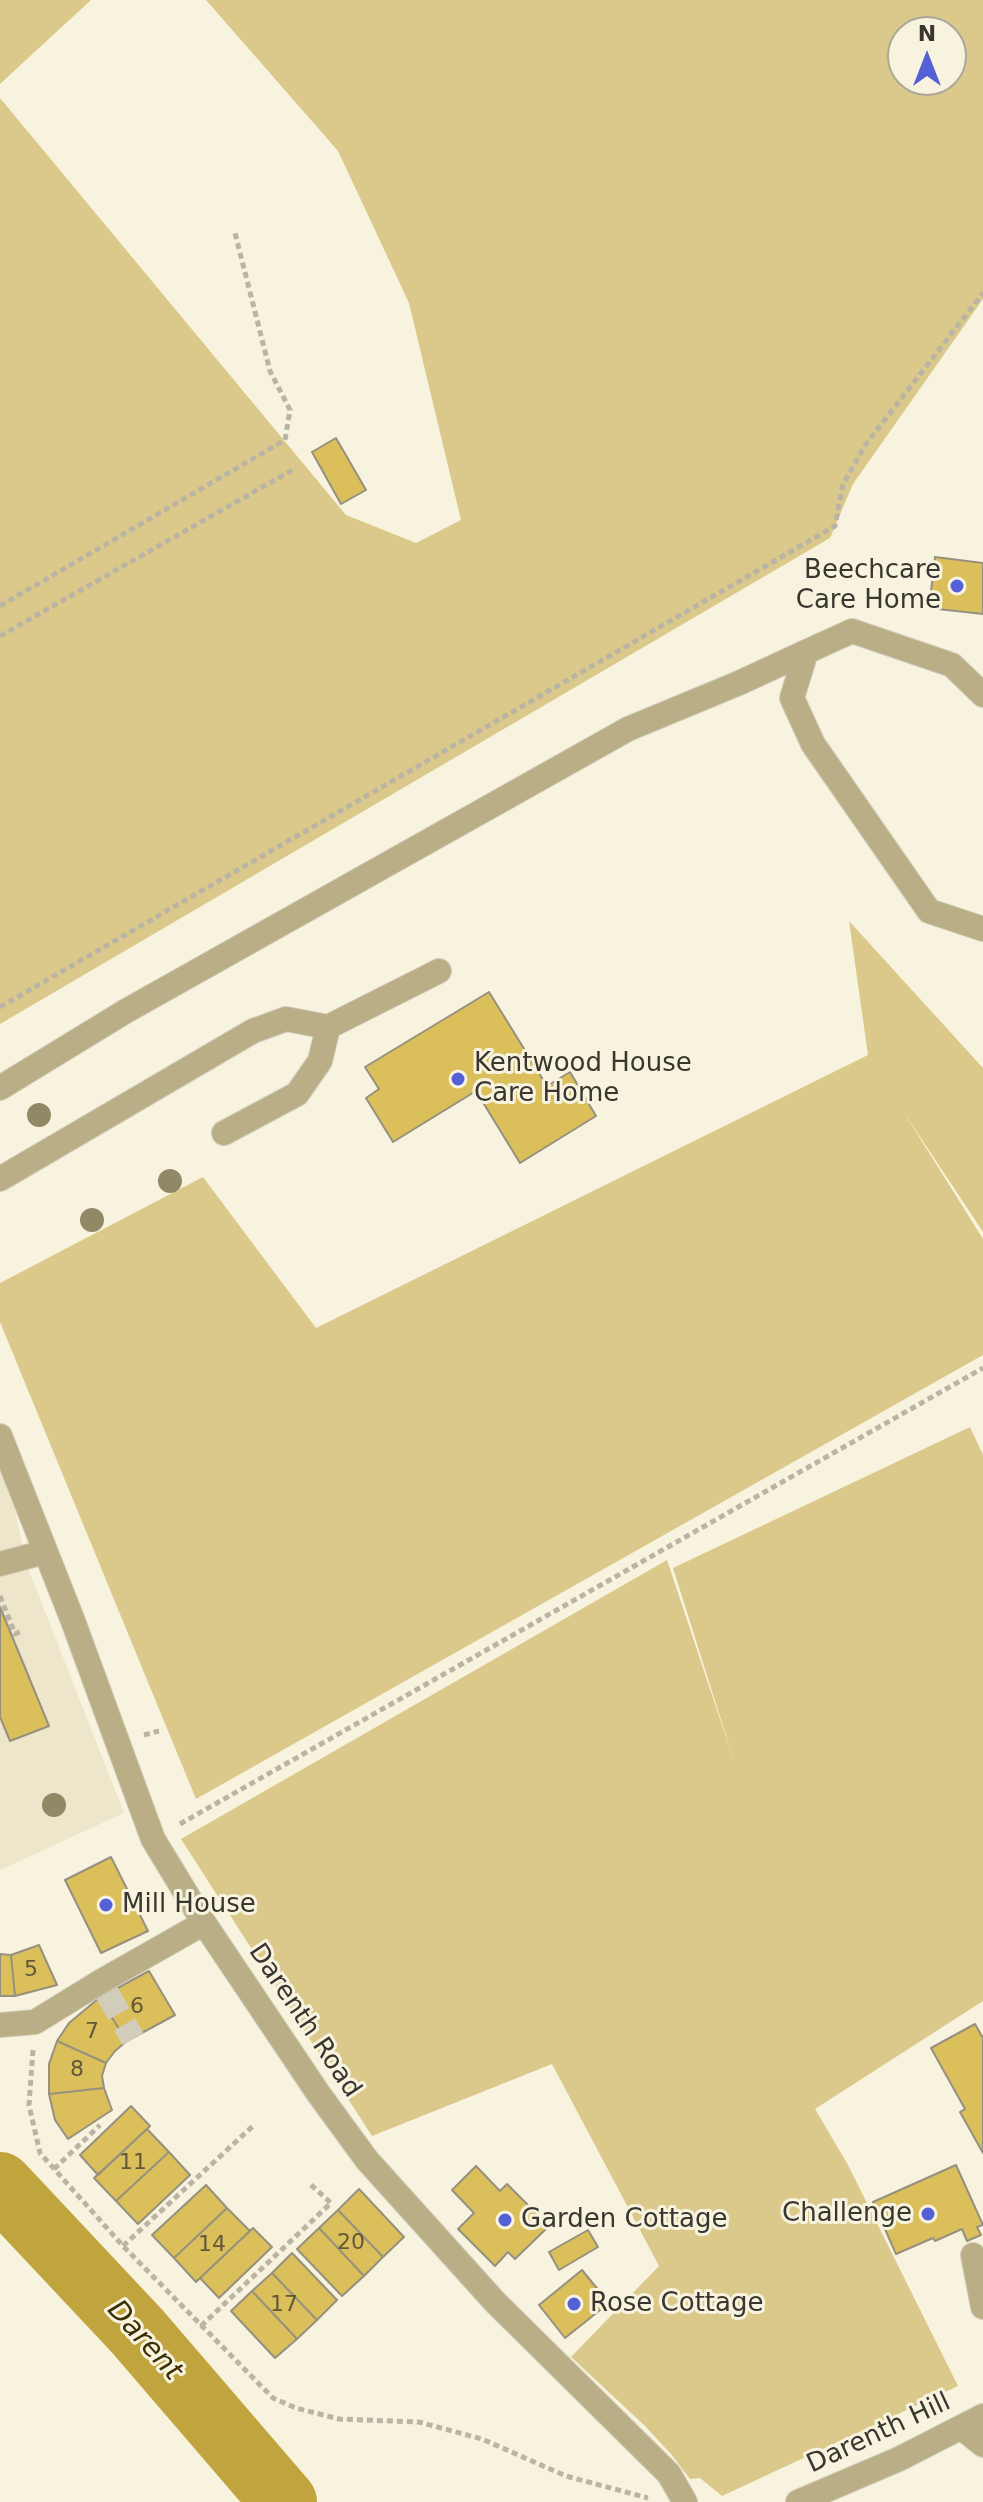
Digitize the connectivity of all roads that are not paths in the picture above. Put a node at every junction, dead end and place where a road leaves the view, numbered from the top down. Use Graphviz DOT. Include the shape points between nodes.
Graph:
graph roads {
  1 [pos="806,652"];
  2 [pos="983,695"];
  3 [pos="983,929"];
  4 [pos="439,971"];
  5 [pos="328,1027"];
  6 [pos="0,1088"];
  7 [pos="224,1133"];
  8 [pos="0,1179"];
  9 [pos="0,1436"];
  10 [pos="45,1552"];
  11 [pos="0,1564"];
  12 [pos="204,1923"];
  13 [pos="0,2025"];
  14 [pos="973,2255"];
  15 [pos="983,2307"];
  16 [pos="972,2422"];
  17 [pos="983,2445"];
  18 [pos="685,2502"];
  19 [pos="798,2502"];
  1 -- 2 [label="street" via="852,631 952,665"];
  1 -- 3 [label="street" via="792,698 813,744 929,911"];
  1 -- 6 [label="street" via="628,729 126,1011"];
  4 -- 5 [label="street"];
  5 -- 7 [label="street" via="320,1061 297,1094"];
  5 -- 8 [label="street" via="286,1019 253,1031"];
  9 -- 10 [label="street, Darenth Road"];
  10 -- 11 [label="street"];
  10 -- 12 [label="street, Darenth Road" via="62,1625 153,1839"];
  12 -- 13 [label="street" via="103,1987 35,2022"];
  12 -- 18 [label="street, Darenth Road" via="367,2160 495,2302 669,2474"];
  14 -- 15 [label="street"];
  16 -- 17 [label="street"];
  16 -- 19 [label="street, Darenth Hill"];
}
